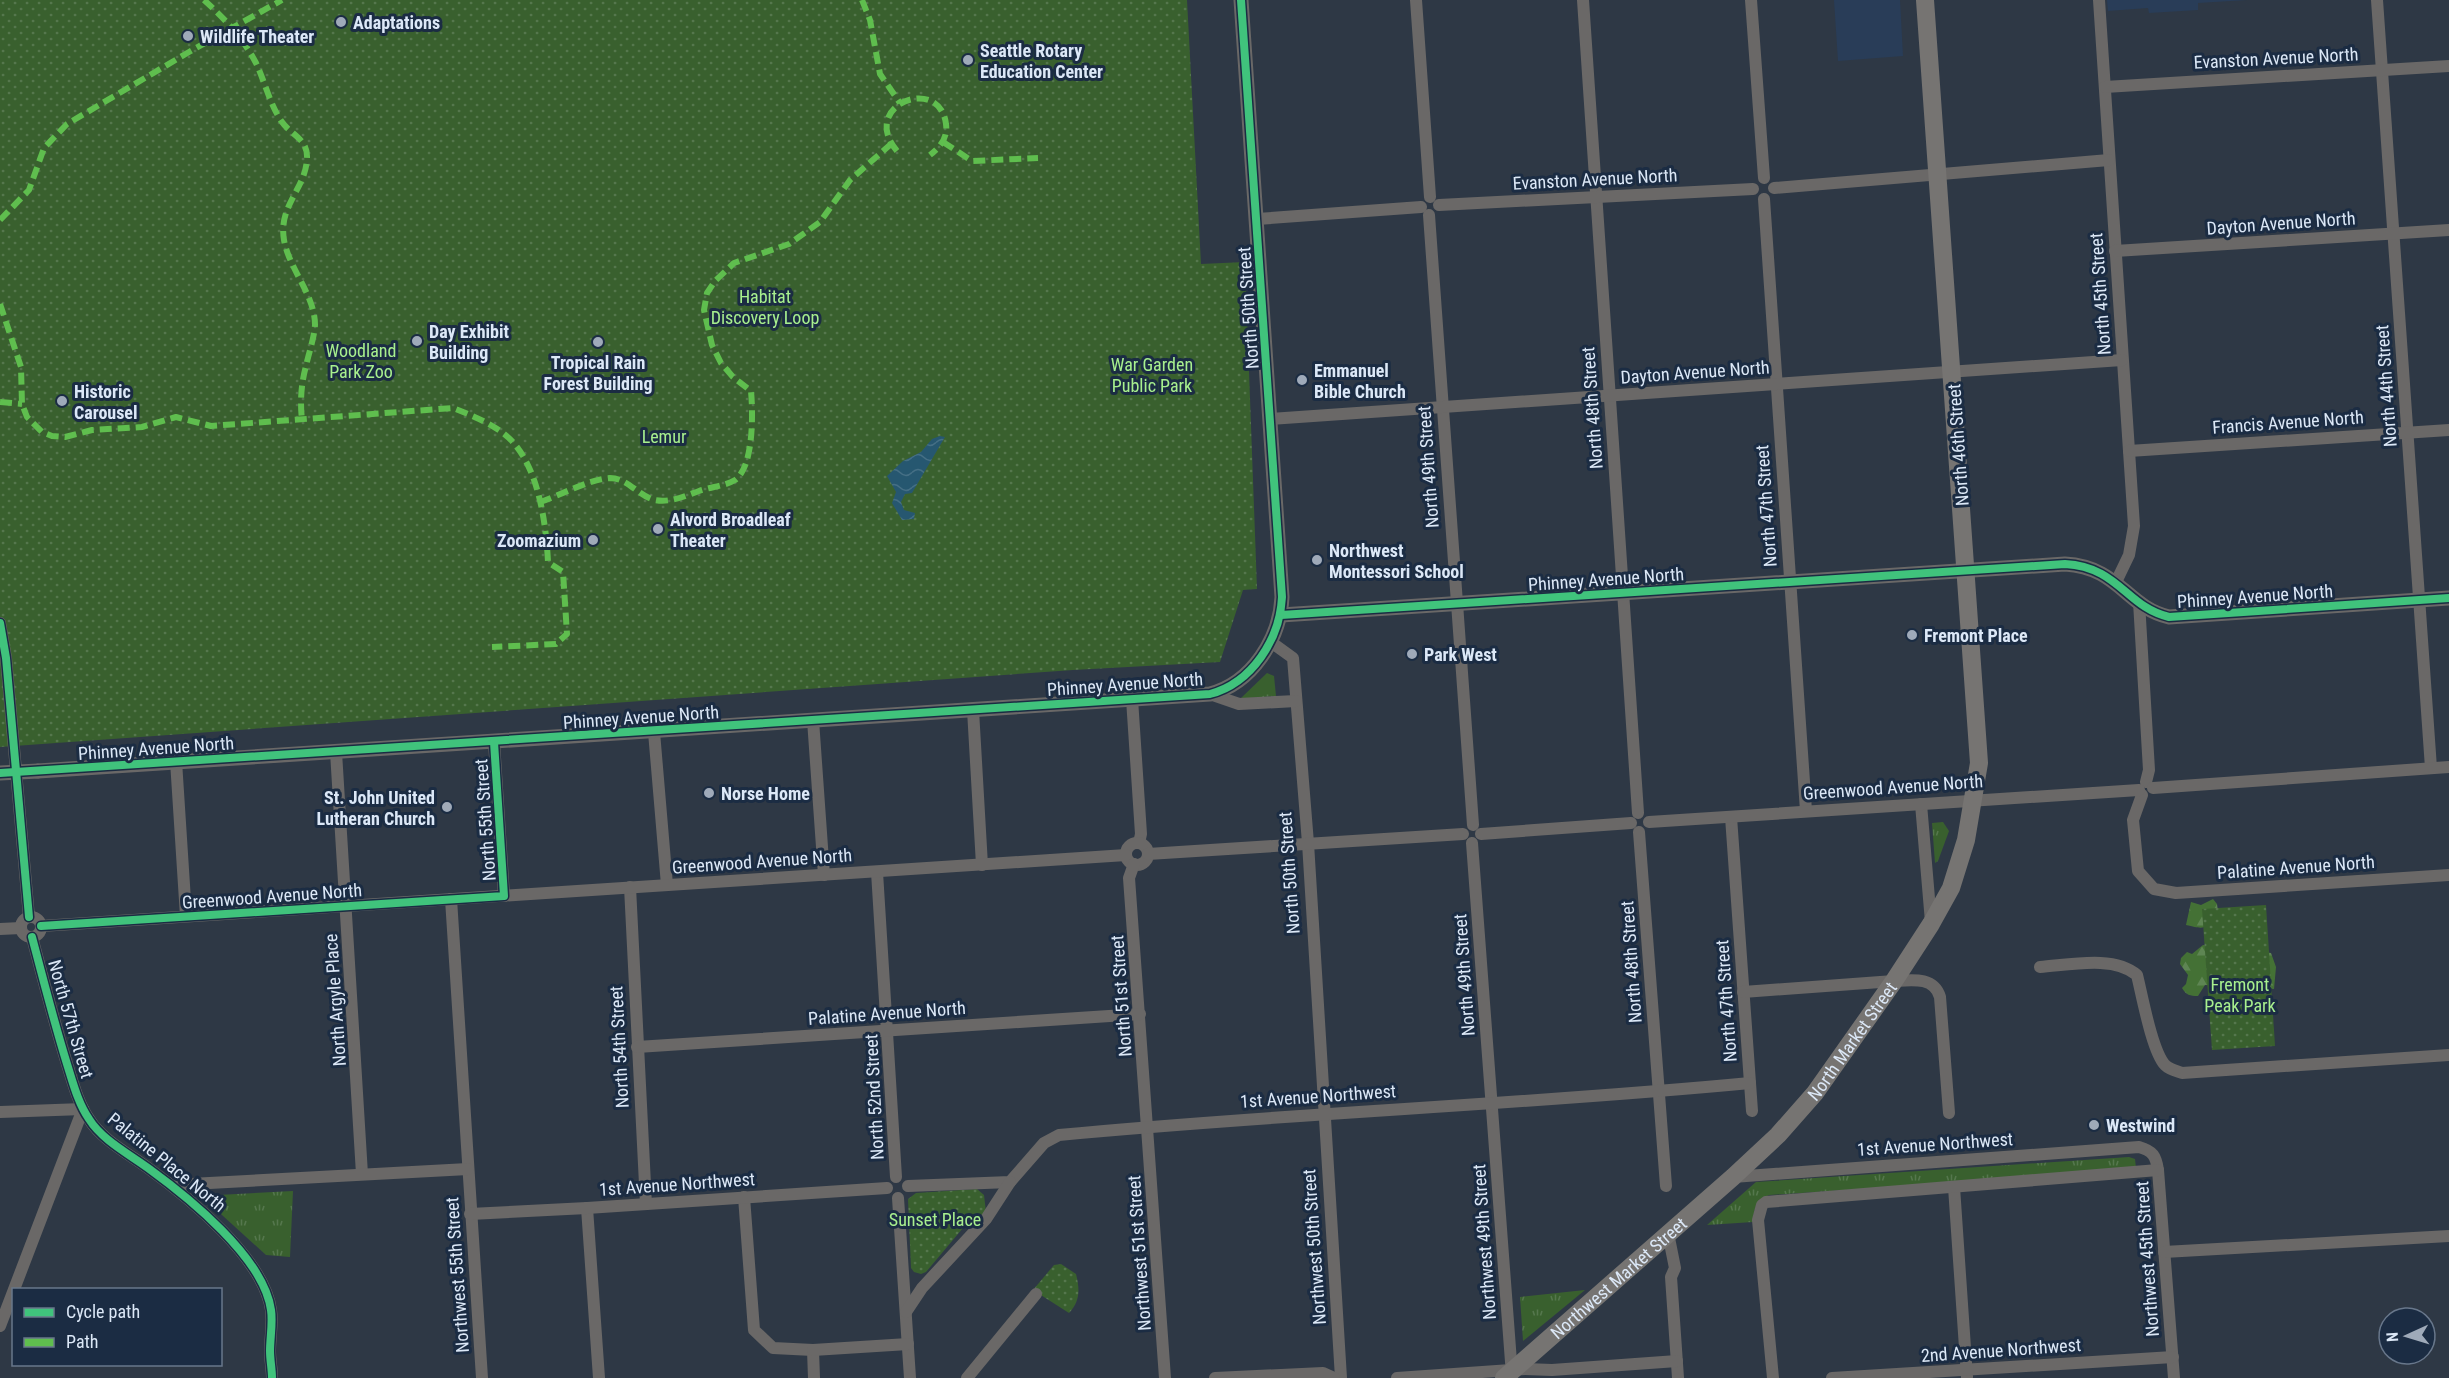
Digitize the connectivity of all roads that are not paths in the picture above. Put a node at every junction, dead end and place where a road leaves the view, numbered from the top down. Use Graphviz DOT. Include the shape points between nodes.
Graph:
graph roads {
  1 [pos="1241,0"];
  2 [pos="1416,0"];
  3 [pos="1583,0"];
  4 [pos="1751,0"];
  5 [pos="1925,0"];
  6 [pos="2099,0"];
  7 [pos="2377,0"];
  8 [pos="2449,66"];
  9 [pos="2382,70"];
  10 [pos="2105,87"];
  11 [pos="2109,160"];
  12 [pos="1938,175"];
  13 [pos="1764,178"];
  14 [pos="1774,188"];
  15 [pos="1753,189"];
  16 [pos="1598,197"];
  17 [pos="1764,199"];
  18 [pos="1435,201"];
  19 [pos="1425,211"];
  20 [pos="1257,219"];
  21 [pos="2449,230"];
  22 [pos="2392,234"];
  23 [pos="2115,251"];
  24 [pos="2122,360"];
  25 [pos="1952,371"];
  26 [pos="1776,383"];
  27 [pos="1610,396"];
  28 [pos="1442,407"];
  29 [pos="1270,419"];
  30 [pos="2449,430"];
  31 [pos="2407,432"];
  32 [pos="2129,452"];
  33 [pos="1967,572"];
  34 [pos="2116,582"];
  35 [pos="1790,583"];
  36 [pos="1623,594"];
  37 [pos="2449,597"];
  38 [pos="2419,599"];
  39 [pos="2139,602"];
  40 [pos="1456,604"];
  41 [pos="1281,615"];
  42 [pos="0,623"];
  43 [pos="1271,642"];
  44 [pos="1210,694"];
  45 [pos="1132,699"];
  46 [pos="1296,700"];
  47 [pos="973,710"];
  48 [pos="813,720"];
  49 [pos="654,732"];
  50 [pos="494,742"];
  51 [pos="336,752"];
  52 [pos="176,761"];
  53 [pos="2449,767"];
  54 [pos="2431,768"];
  55 [pos="0,773"];
  56 [pos="2145,789"];
  57 [pos="1974,800"];
  58 [pos="1921,804"];
  59 [pos="1806,811"];
  60 [pos="1731,817"];
  61 [pos="1636,822"];
  62 [pos="1477,829"];
  63 [pos="1468,839"];
  64 [pos="1139,843"];
  65 [pos="1308,843"];
  66 [pos="1148,854"];
  67 [pos="1130,860"];
  68 [pos="982,865"];
  69 [pos="877,872"];
  70 [pos="824,875"];
  71 [pos="2449,875"];
  72 [pos="667,885"];
  73 [pos="630,888"];
  74 [pos="1950,888"];
  75 [pos="504,896"];
  76 [pos="451,899"];
  77 [pos="347,906"];
  78 [pos="186,916"];
  79 [pos="25,922"];
  80 [pos="1931,924"];
  81 [pos="40,926"];
  82 [pos="0,929"];
  83 [pos="32,937"];
  84 [pos="2040,967"];
  85 [pos="1894,981"];
  86 [pos="1743,992"];
  87 [pos="1140,1014"];
  88 [pos="889,1031"];
  89 [pos="637,1047"];
  90 [pos="2449,1055"];
  91 [pos="1750,1083"];
  92 [pos="1659,1091"];
  93 [pos="1492,1103"];
  94 [pos="83,1109"];
  95 [pos="1752,1111"];
  96 [pos="0,1112"];
  97 [pos="1324,1113"];
  98 [pos="1949,1113"];
  99 [pos="1148,1126"];
  100 [pos="2139,1148"];
  101 [pos="468,1169"];
  102 [pos="2158,1170"];
  103 [pos="362,1174"];
  104 [pos="896,1177"];
  105 [pos="1733,1177"];
  106 [pos="1010,1182"];
  107 [pos="172,1185"];
  108 [pos="908,1186"];
  109 [pos="1666,1186"];
  110 [pos="1954,1187"];
  111 [pos="887,1188"];
  112 [pos="744,1197"];
  113 [pos="898,1198"];
  114 [pos="646,1204"];
  115 [pos="586,1209"];
  116 [pos="470,1214"];
  117 [pos="1668,1233"];
  118 [pos="2449,1236"];
  119 [pos="2164,1252"];
  120 [pos="1036,1294"];
  121 [pos="5,1301"];
  122 [pos="906,1312"];
  123 [pos="0,1326"];
  124 [pos="908,1344"];
  125 [pos="813,1350"];
  126 [pos="2173,1357"];
  127 [pos="1677,1361"];
  128 [pos="1967,1374"];
  129 [pos="1509,1375"];
  130 [pos="272,1378"];
  131 [pos="482,1378"];
  132 [pos="599,1378"];
  133 [pos="814,1378"];
  134 [pos="910,1378"];
  135 [pos="967,1378"];
  136 [pos="1165,1378"];
  137 [pos="1215,1378"];
  138 [pos="1334,1378"];
  139 [pos="1341,1378"];
  140 [pos="1397,1378"];
  141 [pos="1678,1378"];
  142 [pos="1773,1378"];
  143 [pos="1832,1378"];
  144 [pos="2174,1378"];
  1 -- 20 [label="street, North 50th Street"];
  2 -- 18 [label="street"];
  3 -- 16 [label="street, North 48th Street"];
  4 -- 13 [label="street"];
  5 -- 12 [label="main road, North 46th Street"];
  6 -- 10 [label="street, North 45th Street"];
  7 -- 9 [label="street, North 44th Street"];
  8 -- 9 [label="street, Evanston Avenue North"];
  9 -- 10 [label="street, Evanston Avenue North"];
  9 -- 22 [label="street, North 44th Street"];
  10 -- 11 [label="street, North 45th Street"];
  11 -- 12 [label="street"];
  11 -- 23 [label="street, North 45th Street"];
  12 -- 14 [label="street"];
  12 -- 25 [label="main road, North 46th Street"];
  13 -- 14 [label="street"];
  13 -- 15 [label="street"];
  14 -- 17 [label="street"];
  15 -- 16 [label="street, Evanston Avenue North"];
  15 -- 17 [label="street" via="1756,196"];
  16 -- 18 [label="street, Evanston Avenue North"];
  16 -- 27 [label="street, North 48th Street"];
  17 -- 26 [label="street, North 47th Street"];
  18 -- 19 [label="street" via="1424,199"];
  19 -- 20 [label="street"];
  19 -- 28 [label="street, North 49th Street"];
  20 -- 29 [label="street, North 50th Street"];
  21 -- 22 [label="street, Dayton Avenue North"];
  22 -- 23 [label="street, Dayton Avenue North"];
  22 -- 31 [label="street, North 44th Street"];
  23 -- 24 [label="street, North 45th Street"];
  24 -- 25 [label="street, Dayton Avenue North"];
  24 -- 32 [label="street, North 45th Street"];
  25 -- 26 [label="street, Dayton Avenue North"];
  25 -- 33 [label="main road, North 46th Street"];
  26 -- 27 [label="street, Dayton Avenue North"];
  26 -- 35 [label="street, North 47th Street"];
  27 -- 28 [label="street, Dayton Avenue North"];
  27 -- 36 [label="street, North 48th Street"];
  28 -- 29 [label="street, Dayton Avenue North"];
  28 -- 40 [label="street, North 49th Street"];
  29 -- 41 [label="street, North 50th Street"];
  30 -- 31 [label="street, Francis Avenue North"];
  31 -- 32 [label="street, Francis Avenue North"];
  31 -- 38 [label="street, North 44th Street"];
  32 -- 34 [label="street, North 45th Street" via="2133,537"];
  33 -- 34 [label="street, Phinney Avenue North" via="2076,565 2097,570"];
  33 -- 35 [label="street, Phinney Avenue North"];
  33 -- 57 [label="main road, North 46th Street" via="1979,763"];
  34 -- 39 [label="street, Phinney Avenue North"];
  35 -- 36 [label="street, Phinney Avenue North"];
  35 -- 59 [label="street, North 47th Street"];
  36 -- 40 [label="street, Phinney Avenue North"];
  36 -- 61 [label="street, North 48th Street"];
  37 -- 38 [label="street, Phinney Avenue North"];
  38 -- 39 [label="street, Phinney Avenue North" via="2181,617 2158,614"];
  38 -- 54 [label="street, North 44th Street"];
  39 -- 56 [label="street" via="2149,770"];
  40 -- 41 [label="street, Phinney Avenue North"];
  40 -- 62 [label="street, North 49th Street"];
  41 -- 43 [label="street, Phinney Avenue North"];
  42 -- 79 [label="street" via="14,747"];
  43 -- 44 [label="street, Phinney Avenue North" via="1244,677"];
  43 -- 46 [label="street, North 50th Street" via="1293,658"];
  44 -- 45 [label="street, Phinney Avenue North"];
  44 -- 46 [label="street, Phinney Avenue North" via="1239,704"];
  45 -- 47 [label="street, Phinney Avenue North"];
  45 -- 64 [label="street"];
  46 -- 65 [label="street, North 50th Street"];
  47 -- 48 [label="street, Phinney Avenue North"];
  47 -- 68 [label="street"];
  48 -- 49 [label="street, Phinney Avenue North"];
  48 -- 70 [label="street"];
  49 -- 50 [label="street, Phinney Avenue North"];
  49 -- 72 [label="street"];
  50 -- 51 [label="street, Phinney Avenue North"];
  50 -- 75 [label="street, North 55th Street"];
  51 -- 52 [label="street, Phinney Avenue North"];
  51 -- 77 [label="street, North Argyle Place"];
  52 -- 55 [label="street, Phinney Avenue North, bridge"];
  52 -- 78 [label="street"];
  53 -- 54 [label="street, Greenwood Avenue North"];
  54 -- 56 [label="street, Greenwood Avenue North"];
  56 -- 57 [label="street, Greenwood Avenue North"];
  56 -- 71 [label="street, Palatine Avenue North" via="2133,820 2136,864 2148,884 2160,892"];
  57 -- 58 [label="street, Greenwood Avenue North"];
  57 -- 74 [label="main road, North 46th Street"];
  58 -- 59 [label="street, Greenwood Avenue North"];
  58 -- 80 [label="street"];
  59 -- 60 [label="street, Greenwood Avenue North"];
  60 -- 61 [label="street, Greenwood Avenue North" via="1649,822 1646,830"];
  60 -- 86 [label="street, North 47th Street"];
  61 -- 62 [label="street"];
  61 -- 92 [label="street, North 48th Street"];
  62 -- 63 [label="street" via="1479,840"];
  63 -- 65 [label="street"];
  63 -- 93 [label="street, North 49th Street"];
  64 -- 66 [label="street"];
  64 -- 67 [label="street" via="1129,846"];
  65 -- 66 [label="street"];
  65 -- 97 [label="street, North 50th Street"];
  66 -- 67 [label="street" via="1143,863"];
  67 -- 68 [label="street, Greenwood Avenue North"];
  67 -- 87 [label="street, North 51st Street"];
  68 -- 69 [label="street, Greenwood Avenue North"];
  69 -- 70 [label="street, Greenwood Avenue North"];
  69 -- 88 [label="street, North 52nd Street"];
  70 -- 72 [label="street, Greenwood Avenue North"];
  72 -- 73 [label="street, Greenwood Avenue North"];
  73 -- 75 [label="street, Greenwood Avenue North"];
  73 -- 89 [label="street, North 54th Street"];
  74 -- 80 [label="main road, North Market Street"];
  75 -- 76 [label="street, Greenwood Avenue North"];
  76 -- 77 [label="street, Greenwood Avenue North"];
  76 -- 101 [label="street"];
  77 -- 78 [label="street, Greenwood Avenue North"];
  77 -- 103 [label="street, North Argyle Place"];
  78 -- 81 [label="street, Greenwood Avenue North"];
  79 -- 81 [label="street" via="37,919"];
  79 -- 82 [label="street"];
  79 -- 83 [label="street" via="24,935"];
  80 -- 85 [label="main road, North Market Street"];
  81 -- 83 [label="street" via="39,934"];
  83 -- 94 [label="street, North 57th Street"];
  84 -- 90 [label="street" via="2113,963 2131,970 2137,975 2150,1029 2165,1065 2182,1073"];
  85 -- 86 [label="street"];
  85 -- 98 [label="street" via="1918,980 1931,983 1938,990"];
  85 -- 105 [label="main road, North Market Street" via="1815,1093"];
  86 -- 91 [label="street, North 47th Street"];
  87 -- 88 [label="street, Palatine Avenue North"];
  87 -- 99 [label="street, North 51st Street"];
  88 -- 89 [label="street, Palatine Avenue North"];
  88 -- 104 [label="street, North 52nd Street"];
  89 -- 114 [label="street, North 54th Street"];
  91 -- 92 [label="street, 1st Avenue Northwest"];
  91 -- 95 [label="street, North 47th Street"];
  92 -- 93 [label="street, 1st Avenue Northwest"];
  92 -- 109 [label="street, North 48th Street"];
  93 -- 97 [label="street, 1st Avenue Northwest"];
  93 -- 129 [label="street, Northwest 49th Street"];
  94 -- 96 [label="street"];
  94 -- 107 [label="street, Palatine Place North" via="97,1129"];
  94 -- 121 [label="street"];
  97 -- 99 [label="street, 1st Avenue Northwest"];
  97 -- 139 [label="street, Northwest 50th Street"];
  99 -- 106 [label="street, 1st Avenue Northwest" via="1052,1137"];
  99 -- 136 [label="street, Northwest 51st Street"];
  100 -- 102 [label="street, Northwest 45th Street" via="2151,1151"];
  100 -- 105 [label="street, 1st Avenue Northwest"];
  101 -- 103 [label="street"];
  101 -- 116 [label="street, Northwest 55th Street"];
  102 -- 110 [label="street"];
  102 -- 119 [label="street, Northwest 45th Street"];
  103 -- 107 [label="street"];
  104 -- 108 [label="street" via="904,1179"];
  104 -- 111 [label="street"];
  105 -- 117 [label="main road, Northwest Market Street"];
  106 -- 108 [label="street"];
  106 -- 122 [label="street, 1st Avenue Northwest" via="986,1219 922,1288"];
  107 -- 130 [label="street, Palatine Place North" via="229,1239 266,1291 271,1310"];
  108 -- 113 [label="street" via="906,1194"];
  110 -- 128 [label="street"];
  110 -- 142 [label="street" via="1762,1204 1758,1220"];
  111 -- 112 [label="street, 1st Avenue Northwest"];
  111 -- 113 [label="street" via="890,1196"];
  112 -- 114 [label="street, 1st Avenue Northwest"];
  112 -- 125 [label="street" via="754,1330 773,1348"];
  113 -- 122 [label="street"];
  114 -- 115 [label="street, 1st Avenue Northwest"];
  115 -- 116 [label="street, 1st Avenue Northwest"];
  115 -- 132 [label="street"];
  116 -- 131 [label="street, Northwest 55th Street"];
  117 -- 127 [label="street" via="1675,1268 1671,1277"];
  117 -- 129 [label="main road, Northwest Market Street"];
  118 -- 119 [label="street"];
  119 -- 126 [label="street, Northwest 45th Street"];
  120 -- 135 [label="street"];
  121 -- 123 [label="street"];
  122 -- 124 [label="street"];
  124 -- 125 [label="street"];
  124 -- 134 [label="street"];
  125 -- 133 [label="street"];
  126 -- 128 [label="street, 2nd Avenue Northwest"];
  126 -- 144 [label="street, Northwest 45th Street"];
  127 -- 129 [label="street"];
  127 -- 141 [label="street"];
  128 -- 143 [label="street, 2nd Avenue Northwest"];
  129 -- 140 [label="street"];
  137 -- 138 [label="street" via="1321,1373"];
}
